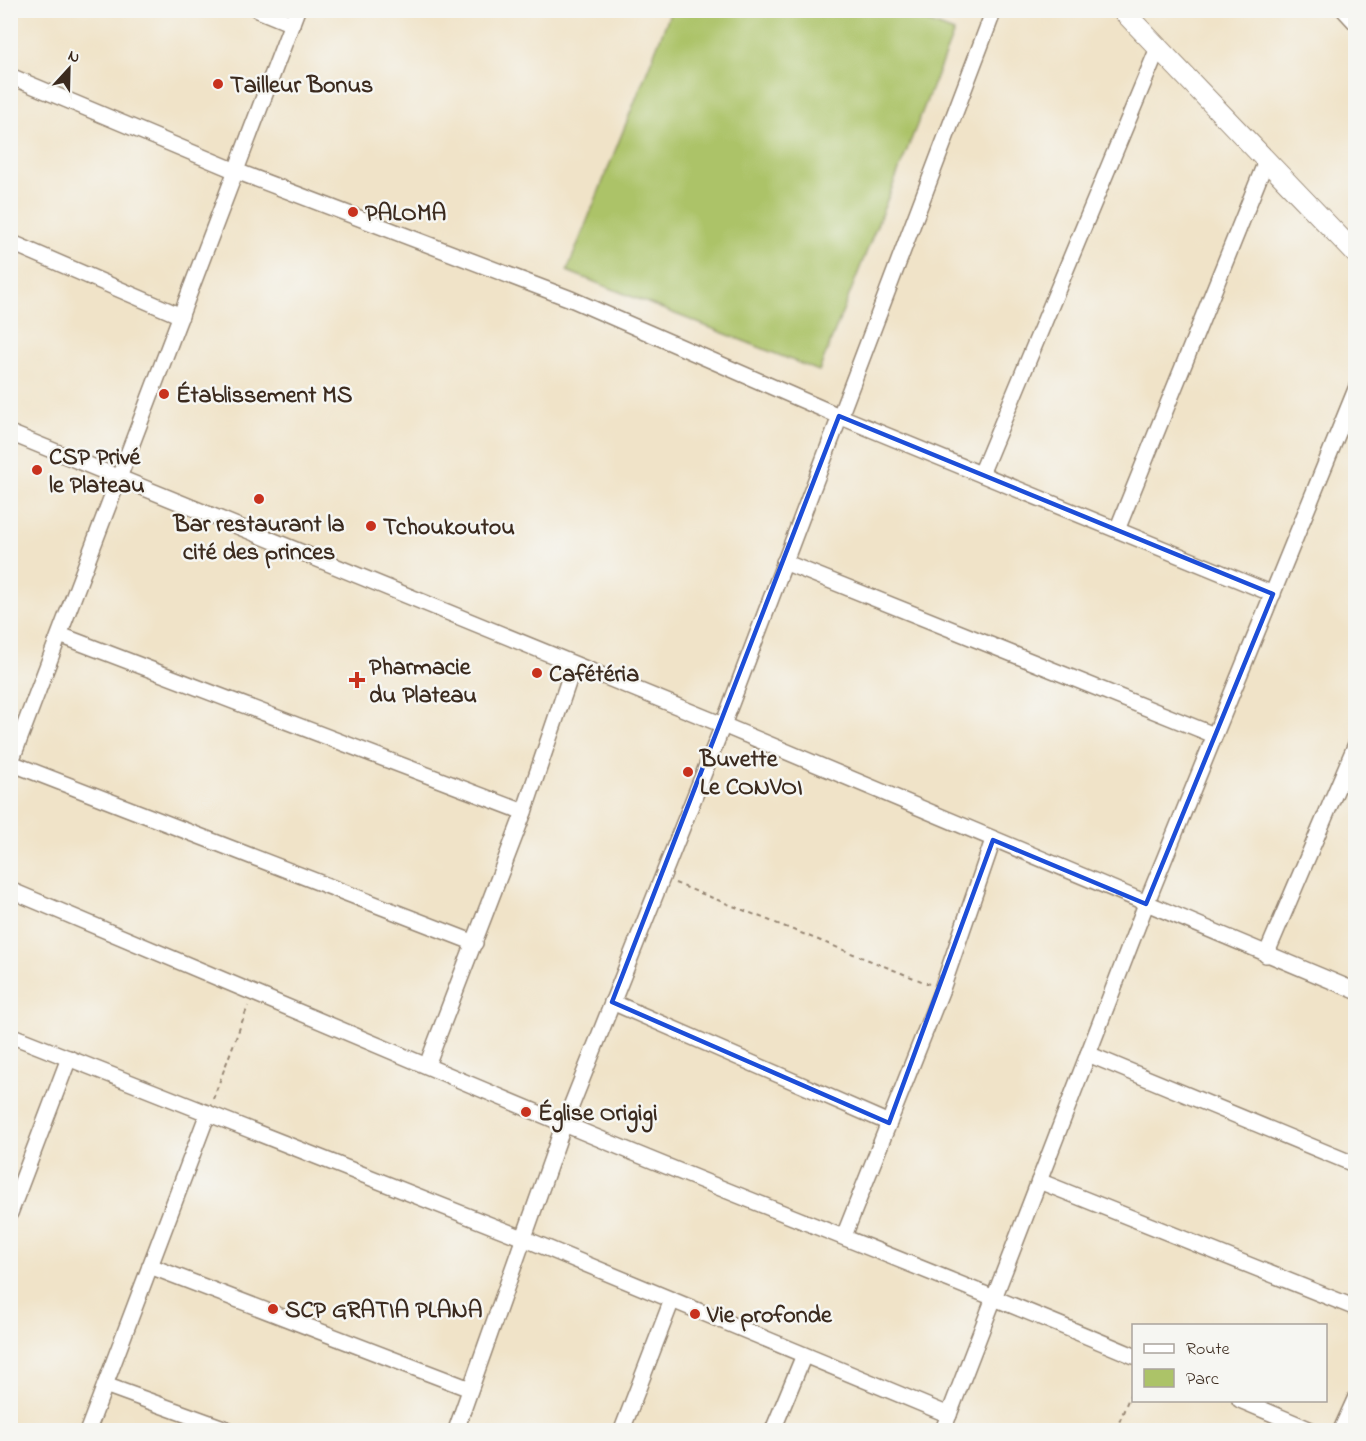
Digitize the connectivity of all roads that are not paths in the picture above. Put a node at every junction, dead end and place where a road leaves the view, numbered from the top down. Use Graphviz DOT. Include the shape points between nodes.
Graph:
graph roads {
  1 [pos="258,10"];
  2 [pos="1122,10"];
  3 [pos="1344,10"];
  4 [pos="988,12"];
  5 [pos="295,17"];
  6 [pos="1356,23"];
  7 [pos="1158,48"];
  8 [pos="10,76"];
  9 [pos="1266,161"];
  10 [pos="236,171"];
  11 [pos="10,242"];
  12 [pos="1356,254"];
  13 [pos="181,316"];
  14 [pos="1356,388"];
  15 [pos="839,416"];
  16 [pos="10,433"];
  17 [pos="981,474"];
  18 [pos="119,479"];
  19 [pos="1117,530"];
  20 [pos="784,562"];
  21 [pos="1273,594"];
  22 [pos="60,635"];
  23 [pos="574,665"];
  24 [pos="723,725"];
  25 [pos="1214,735"];
  26 [pos="1356,744"];
  27 [pos="11,764"];
  28 [pos="524,812"];
  29 [pos="993,840"];
  30 [pos="10,890"];
  31 [pos="1146,904"];
  32 [pos="475,943"];
  33 [pos="1266,955"];
  34 [pos="1356,991"];
  35 [pos="612,1002"];
  36 [pos="10,1035"];
  37 [pos="1088,1054"];
  38 [pos="69,1058"];
  39 [pos="427,1065"];
  40 [pos="208,1113"];
  41 [pos="889,1123"];
  42 [pos="564,1124"];
  43 [pos="1356,1165"];
  44 [pos="1039,1180"];
  45 [pos="10,1213"];
  46 [pos="844,1236"];
  47 [pos="524,1238"];
  48 [pos="150,1266"];
  49 [pos="995,1297"];
  50 [pos="672,1300"];
  51 [pos="1356,1308"];
  52 [pos="804,1355"];
  53 [pos="1132,1355"];
  54 [pos="105,1386"];
  55 [pos="470,1389"];
  56 [pos="1356,1397"];
  57 [pos="1242,1402"];
  58 [pos="949,1415"];
  59 [pos="88,1431"];
  60 [pos="229,1431"];
  61 [pos="456,1431"];
  62 [pos="622,1431"];
  63 [pos="773,1431"];
  64 [pos="943,1431"];
  65 [pos="1311,1431"];
  66 [pos="1341,1431"];
  1 -- 5 [label="street"];
  2 -- 7 [label="street"];
  3 -- 6 [label="street"];
  4 -- 15 [label="street"];
  5 -- 10 [label="street"];
  7 -- 9 [label="street"];
  7 -- 17 [label="street"];
  8 -- 10 [label="street"];
  9 -- 12 [label="street"];
  9 -- 19 [label="street"];
  10 -- 13 [label="street"];
  10 -- 15 [label="street" via="571,299"];
  11 -- 13 [label="street"];
  13 -- 18 [label="street"];
  14 -- 21 [label="street"];
  15 -- 17 [label="street"];
  15 -- 20 [label="street"];
  16 -- 18 [label="street"];
  17 -- 19 [label="street"];
  18 -- 22 [label="street"];
  18 -- 23 [label="street"];
  19 -- 21 [label="street"];
  20 -- 24 [label="street"];
  20 -- 25 [label="street"];
  21 -- 25 [label="street"];
  22 -- 27 [label="street"];
  22 -- 28 [label="street"];
  23 -- 24 [label="street"];
  23 -- 28 [label="street"];
  24 -- 29 [label="street"];
  24 -- 35 [label="street"];
  25 -- 31 [label="street"];
  26 -- 33 [label="street"];
  27 -- 32 [label="street"];
  28 -- 32 [label="street"];
  29 -- 31 [label="street"];
  29 -- 41 [label="street" via="942,989"];
  30 -- 39 [label="street"];
  31 -- 33 [label="street"];
  31 -- 37 [label="street"];
  32 -- 39 [label="street"];
  33 -- 34 [label="street"];
  35 -- 41 [label="street"];
  35 -- 42 [label="street"];
  36 -- 38 [label="street"];
  37 -- 43 [label="street"];
  37 -- 44 [label="street"];
  38 -- 40 [label="street"];
  38 -- 45 [label="street"];
  39 -- 42 [label="street"];
  40 -- 47 [label="street"];
  40 -- 48 [label="street"];
  41 -- 46 [label="street"];
  42 -- 46 [label="street"];
  42 -- 47 [label="street"];
  44 -- 49 [label="street"];
  44 -- 51 [label="street"];
  46 -- 49 [label="street"];
  47 -- 50 [label="street"];
  47 -- 55 [label="street"];
  48 -- 54 [label="street"];
  48 -- 55 [label="street"];
  49 -- 53 [label="street"];
  49 -- 58 [label="street"];
  50 -- 52 [label="street"];
  50 -- 62 [label="street"];
  52 -- 58 [label="street"];
  52 -- 63 [label="street"];
  54 -- 59 [label="street"];
  54 -- 60 [label="street"];
  55 -- 61 [label="street"];
  56 -- 66 [label="street"];
  57 -- 65 [label="street"];
  58 -- 64 [label="street"];
}
